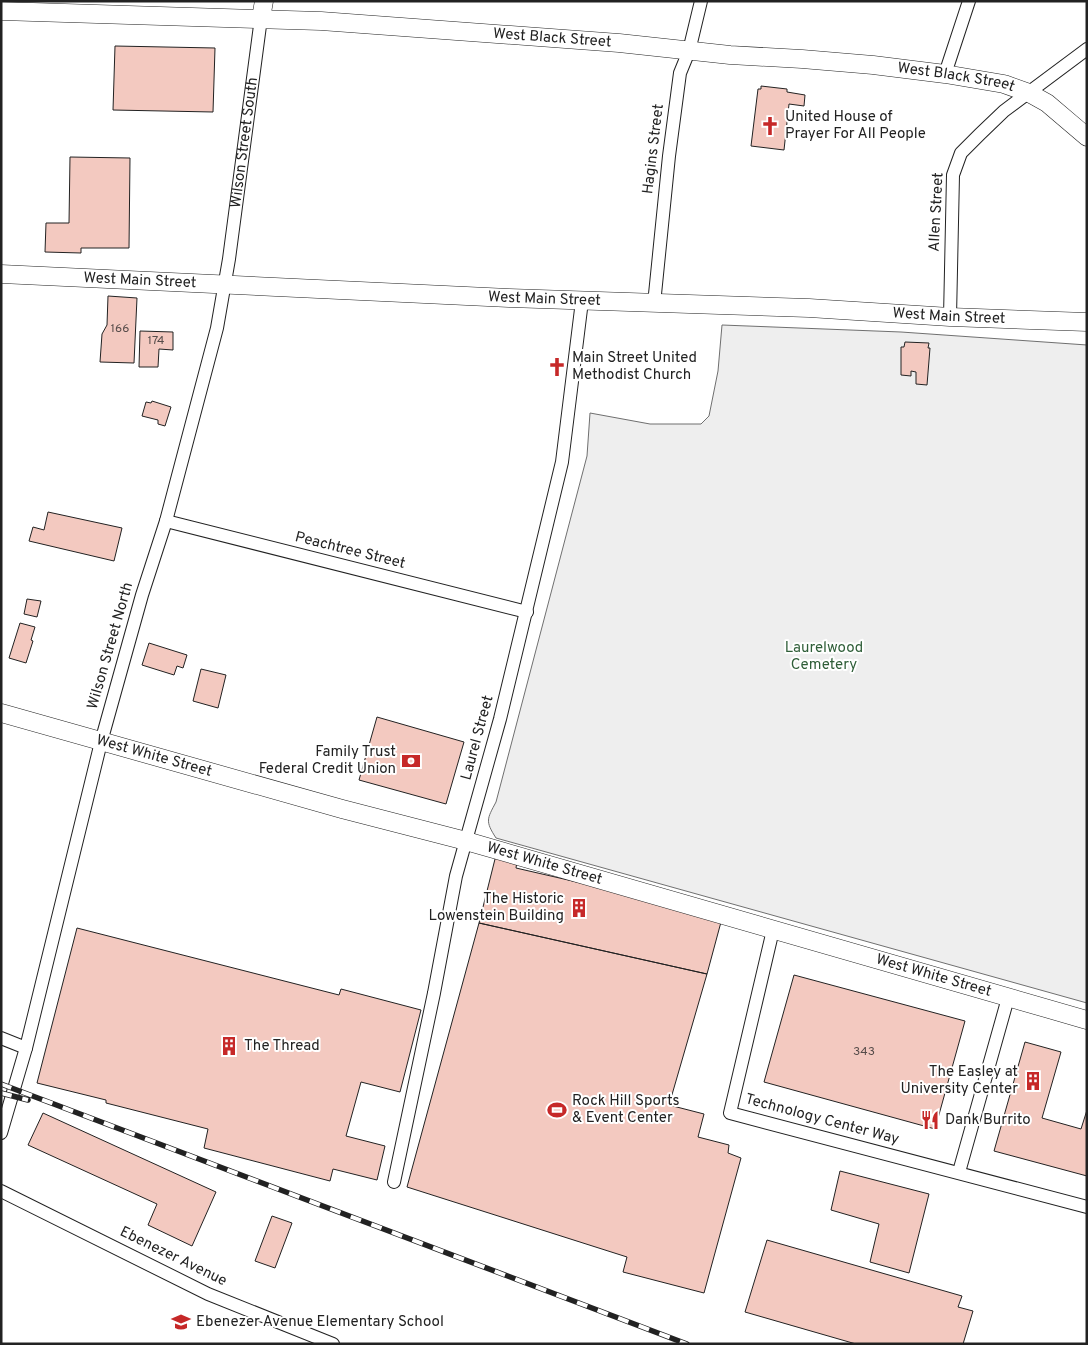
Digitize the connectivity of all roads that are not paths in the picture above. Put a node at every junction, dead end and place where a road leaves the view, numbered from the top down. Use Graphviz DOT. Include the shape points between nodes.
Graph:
graph roads {
  1 [pos="701,1"];
  2 [pos="969,1"];
  3 [pos="263,10"];
  4 [pos="1,11"];
  5 [pos="689,51"];
  6 [pos="1084,56"];
  7 [pos="945,74"];
  8 [pos="1029,93"];
  9 [pos="1087,136"];
  10 [pos="1,274"];
  11 [pos="224,285"];
  12 [pos="582,301"];
  13 [pos="654,304"];
  14 [pos="950,317"];
  15 [pos="1087,322"];
  16 [pos="166,521"];
  17 [pos="527,612"];
  18 [pos="1,713"];
  19 [pos="101,742"];
  20 [pos="466,842"];
  21 [pos="773,930"];
  22 [pos="1008,998"];
  23 [pos="1087,1020"];
  24 [pos="1,1038"];
  25 [pos="26,1048"];
  26 [pos="1,1133"];
  27 [pos="958,1172"];
  28 [pos="394,1182"];
  29 [pos="1,1191"];
  30 [pos="1087,1207"];
  31 [pos="333,1344"];
  1 -- 5 [label="street, Hagins Street"];
  2 -- 7 [label="street"];
  3 -- 4 [label="street, West Black Street"];
  3 -- 5 [label="street, West Black Street" via="331,21"];
  3 -- 11 [label="street, Wilson Street South"];
  5 -- 7 [label="street, West Black Street" via="873,65"];
  5 -- 13 [label="street, Hagins Street" via="680,73"];
  6 -- 8 [label="street, Allen Street"];
  7 -- 8 [label="street, West Black Street" via="1004,84"];
  8 -- 9 [label="street, West Black Street" via="1047,103"];
  8 -- 14 [label="street, Allen Street" via="1004,111 961,153 953,175"];
  10 -- 11 [label="street, West Main Street"];
  11 -- 12 [label="street, West Main Street"];
  11 -- 16 [label="street, Wilson Street North" via="217,328"];
  12 -- 13 [label="street, West Main Street"];
  12 -- 17 [label="street, Laurel Street" via="562,462"];
  13 -- 14 [label="street, West Main Street" via="809,308"];
  14 -- 15 [label="street, West Main Street"];
  16 -- 17 [label="street, Peachtree Street"];
  16 -- 19 [label="street, Wilson Street North"];
  17 -- 20 [label="street, Laurel Street"];
  18 -- 19 [label="street, West White Street"];
  19 -- 20 [label="street, West White Street"];
  19 -- 25 [label="street, Wilson Street North"];
  20 -- 21 [label="street, West White Street"];
  20 -- 28 [label="street, Laurel Street" via="456,876"];
  21 -- 22 [label="street, West White Street"];
  21 -- 27 [label="street, Technology Center Way" via="730,1112"];
  22 -- 23 [label="street, West White Street"];
  22 -- 27 [label="street"];
  24 -- 25 [label="street"];
  25 -- 26 [label="street, Wilson Street North"];
  27 -- 30 [label="street, Technology Center Way"];
  29 -- 31 [label="street, Ebenezer Avenue" via="208,1294"];
}
